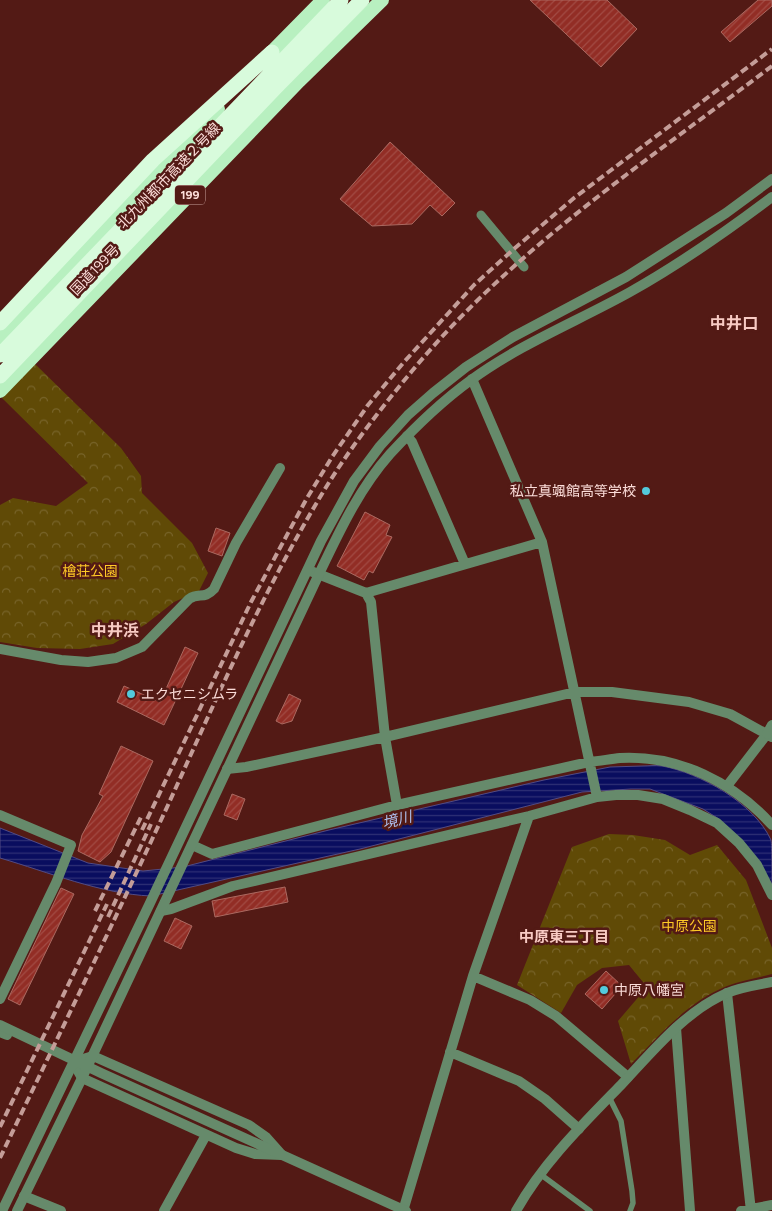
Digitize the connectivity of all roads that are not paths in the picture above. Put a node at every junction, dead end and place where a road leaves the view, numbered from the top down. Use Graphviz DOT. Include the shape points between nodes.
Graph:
graph roads {
  1 [pos="323,0"];
  2 [pos="341,0"];
  3 [pos="362,0"];
  4 [pos="380,0"];
  5 [pos="272,52"];
  6 [pos="772,179"];
  7 [pos="772,197"];
  8 [pos="481,215"];
  9 [pos="524,267"];
  10 [pos="0,323"];
  11 [pos="0,340"];
  12 [pos="0,355"];
  13 [pos="0,376"];
  14 [pos="472,379"];
  15 [pos="0,391"];
  16 [pos="407,436"];
  17 [pos="280,468"];
  18 [pos="542,542"];
  19 [pos="465,564"];
  20 [pos="308,570"];
  21 [pos="319,574"];
  22 [pos="366,593"];
  23 [pos="0,649"];
  24 [pos="575,692"];
  25 [pos="772,725"];
  26 [pos="769,736"];
  27 [pos="385,737"];
  28 [pos="590,764"];
  29 [pos="227,769"];
  30 [pos="727,786"];
  31 [pos="596,796"];
  32 [pos="397,805"];
  33 [pos="0,815"];
  34 [pos="529,816"];
  35 [pos="772,824"];
  36 [pos="192,845"];
  37 [pos="772,895"];
  38 [pos="161,911"];
  39 [pos="473,976"];
  40 [pos="772,982"];
  41 [pos="727,993"];
  42 [pos="0,999"];
  43 [pos="0,1024"];
  44 [pos="676,1028"];
  45 [pos="450,1052"];
  46 [pos="93,1056"];
  47 [pos="74,1062"];
  48 [pos="628,1077"];
  49 [pos="82,1078"];
  50 [pos="609,1098"];
  51 [pos="579,1129"];
  52 [pos="206,1135"];
  53 [pos="282,1155"];
  54 [pos="540,1174"];
  55 [pos="24,1196"];
  56 [pos="772,1205"];
  57 [pos="748,1210"];
  58 [pos="2,1211"];
  59 [pos="17,1211"];
  60 [pos="61,1211"];
  61 [pos="164,1211"];
  62 [pos="404,1211"];
  63 [pos="516,1211"];
  64 [pos="590,1211"];
  65 [pos="630,1211"];
  66 [pos="690,1211"];
  1 -- 5 [label="highway, 国道199号"];
  2 -- 12 [label="highway, 北九州都市高速２号線"];
  3 -- 13 [label="highway, 北九州都市高速２号線"];
  4 -- 15 [label="highway, 国道199号 / 199"];
  5 -- 10 [label="highway" via="153,160"];
  5 -- 11 [label="highway, 国道199号"];
  6 -- 20 [label="street" via="676,246 626,277 513,337 433,393 380,446 354,481"];
  7 -- 14 [label="street" via="694,253 632,292"];
  8 -- 9 [label="street"];
  14 -- 16 [label="street"];
  14 -- 18 [label="street"];
  16 -- 19 [label="street"];
  16 -- 21 [label="street" via="365,487"];
  17 -- 23 [label="street" via="236,543 214,590 208,595 189,599 142,647 116,658 88,662"];
  18 -- 19 [label="street"];
  18 -- 24 [label="street"];
  19 -- 22 [label="street"];
  20 -- 21 [label="street"];
  20 -- 47 [label="street"];
  21 -- 22 [label="street"];
  21 -- 29 [label="street"];
  22 -- 27 [label="street" via="371,602"];
  24 -- 26 [label="street" via="612,692 689,702 730,714"];
  24 -- 27 [label="street"];
  24 -- 28 [label="street"];
  25 -- 26 [label="street"];
  26 -- 30 [label="street"];
  27 -- 29 [label="street"];
  27 -- 32 [label="street"];
  28 -- 30 [label="street" via="622,758 674,763"];
  28 -- 31 [label="street"];
  28 -- 32 [label="street"];
  29 -- 36 [label="street"];
  30 -- 35 [label="street"];
  31 -- 34 [label="street"];
  31 -- 37 [label="street" via="638,795 662,800 717,823 757,865"];
  32 -- 36 [label="street" via="212,854"];
  33 -- 42 [label="street" via="71,845"];
  34 -- 38 [label="street" via="233,886"];
  34 -- 39 [label="street"];
  36 -- 38 [label="street"];
  38 -- 46 [label="street"];
  39 -- 45 [label="street"];
  39 -- 48 [label="street" via="530,1000 556,1016"];
  40 -- 41 [label="street"];
  41 -- 44 [label="street"];
  41 -- 57 [label="street"];
  43 -- 53 [label="street"];
  44 -- 48 [label="street"];
  44 -- 66 [label="street"];
  45 -- 51 [label="street" via="519,1081"];
  45 -- 62 [label="street"];
  46 -- 47 [label="street"];
  46 -- 49 [label="street"];
  46 -- 53 [label="street" via="248,1125 266,1137"];
  47 -- 49 [label="street"];
  47 -- 58 [label="street"];
  48 -- 50 [label="street"];
  49 -- 52 [label="street"];
  49 -- 55 [label="street"];
  50 -- 51 [label="street"];
  50 -- 65 [label="lane" via="621,1121 632,1192"];
  51 -- 54 [label="street"];
  52 -- 53 [label="street" via="255,1154"];
  52 -- 61 [label="street"];
  53 -- 62 [label="street"];
  54 -- 63 [label="street"];
  54 -- 64 [label="lane"];
  55 -- 59 [label="street"];
  55 -- 60 [label="street"];
  56 -- 57 [label="street"];
}
